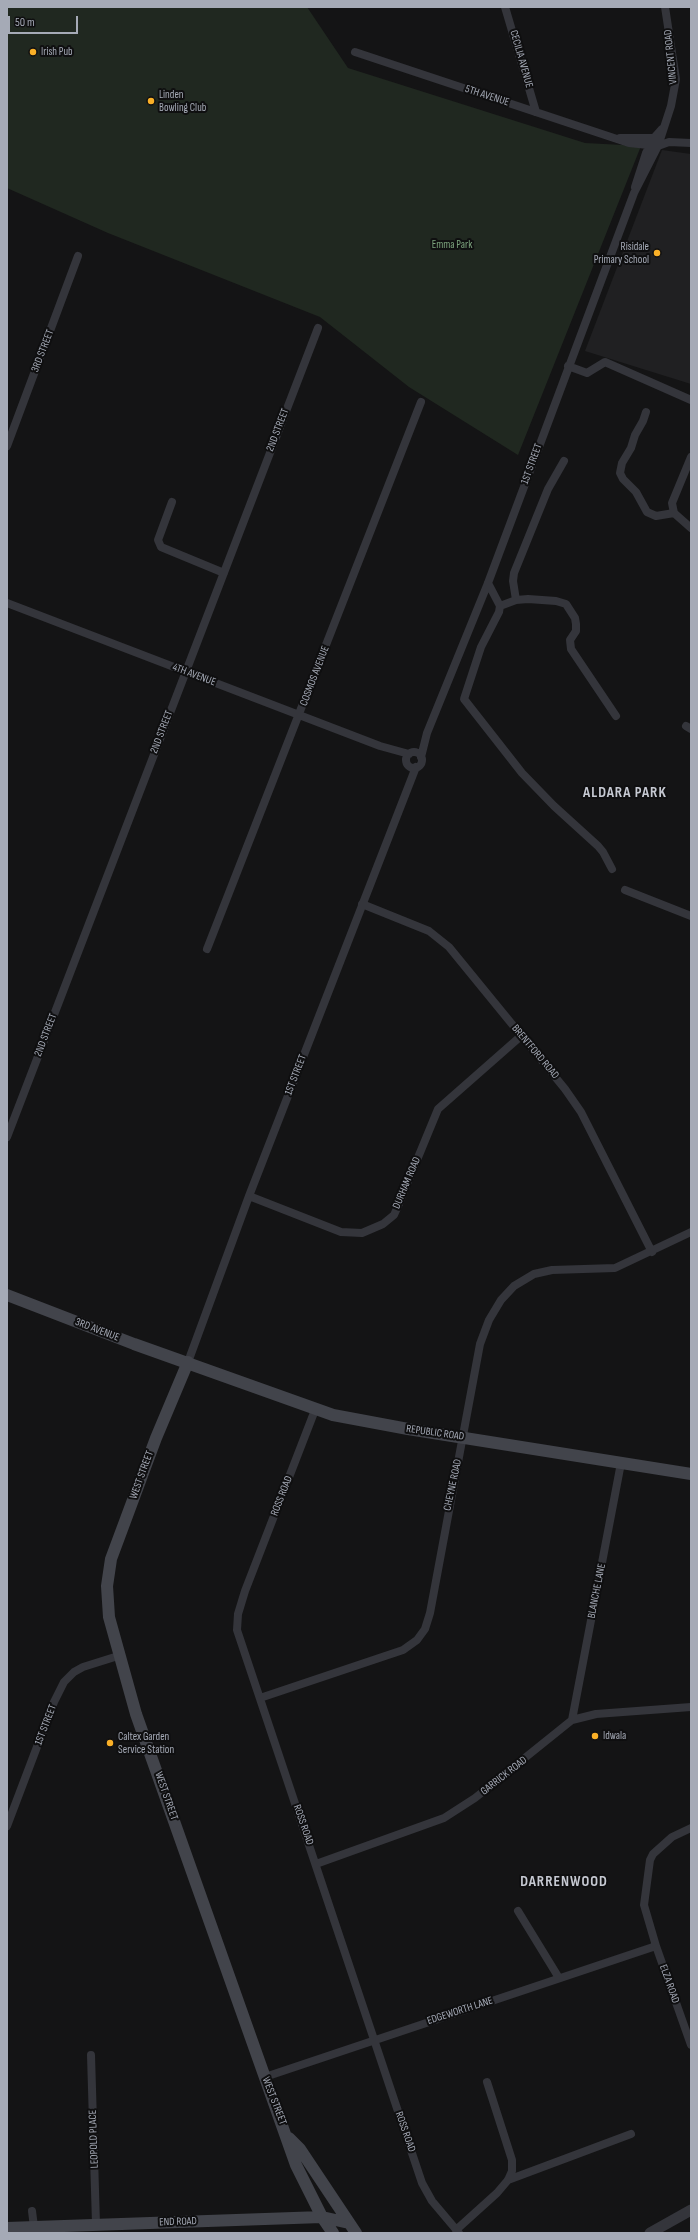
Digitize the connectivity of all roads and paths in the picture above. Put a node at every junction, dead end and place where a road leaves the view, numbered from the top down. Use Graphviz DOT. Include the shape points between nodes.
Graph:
graph roads {
  1 [pos="505,7"];
  2 [pos="665,7"];
  3 [pos="355,52"];
  4 [pos="536,112"];
  5 [pos="656,142"];
  6 [pos="691,143"];
  7 [pos="78,256"];
  8 [pos="318,328"];
  9 [pos="568,366"];
  10 [pos="691,400"];
  11 [pos="421,402"];
  12 [pos="646,412"];
  13 [pos="7,446"];
  14 [pos="691,457"];
  15 [pos="564,461"];
  16 [pos="172,502"];
  17 [pos="674,513"];
  18 [pos="691,528"];
  19 [pos="224,573"];
  20 [pos="488,583"];
  21 [pos="516,600"];
  22 [pos="7,603"];
  23 [pos="500,606"];
  24 [pos="186,671"];
  25 [pos="300,715"];
  26 [pos="616,716"];
  27 [pos="427,734"];
  28 [pos="421,757"];
  29 [pos="409,758"];
  30 [pos="416,767"];
  31 [pos="406,788"];
  32 [pos="612,869"];
  33 [pos="625,890"];
  34 [pos="362,904"];
  35 [pos="691,916"];
  36 [pos="207,949"];
  37 [pos="521,1036"];
  38 [pos="7,1137"];
  39 [pos="249,1196"];
  40 [pos="691,1232"];
  41 [pos="652,1252"];
  42 [pos="7,1295"];
  43 [pos="188,1362"];
  44 [pos="315,1410"];
  45 [pos="463,1437"];
  46 [pos="622,1463"];
  47 [pos="691,1474"];
  48 [pos="118,1656"];
  49 [pos="260,1698"];
  50 [pos="691,1707"];
  51 [pos="572,1720"];
  52 [pos="7,1826"];
  53 [pos="691,1828"];
  54 [pos="316,1864"];
  55 [pos="518,1912"];
  56 [pos="656,1946"];
  57 [pos="559,1978"];
  58 [pos="687,2024"];
  59 [pos="374,2039"];
  60 [pos="691,2045"];
  61 [pos="91,2055"];
  62 [pos="265,2077"];
  63 [pos="487,2082"];
  64 [pos="631,2134"];
  65 [pos="288,2137"];
  66 [pos="508,2180"];
  67 [pos="691,2210"];
  68 [pos="32,2211"];
  69 [pos="322,2217"];
  70 [pos="349,2223"];
  71 [pos="96,2224"];
  72 [pos="34,2227"];
  73 [pos="7,2228"];
  74 [pos="457,2231"];
  75 [pos="333,2233"];
  76 [pos="356,2233"];
  77 [pos="650,2233"];
  1 -- 4 [label="street, CECILIA AVENUE"];
  2 -- 5 [label="street, VINCENT ROAD" via="676,79 671,106"];
  3 -- 4 [label="street, 5TH AVENUE"];
  4 -- 5 [label="street, 5TH AVENUE" via="619,138"];
  5 -- 6 [label="street, 5TH AVENUE"];
  5 -- 9 [label="street, 1ST STREET"];
  7 -- 13 [label="street, 3RD STREET"];
  8 -- 19 [label="street, 2ND STREET"];
  9 -- 10 [label="street" via="587,373 605,362"];
  9 -- 20 [label="street, 1ST STREET"];
  11 -- 25 [label="street, COSMOS AVENUE"];
  12 -- 17 [label="street" via="622,463 620,473 636,492 647,512 656,516"];
  14 -- 17 [label="street" via="673,498"];
  15 -- 21 [label="street" via="548,489 514,573"];
  16 -- 19 [label="street" via="158,540 161,547"];
  17 -- 18 [label="street"];
  19 -- 24 [label="street, 2ND STREET"];
  20 -- 23 [label="street"];
  20 -- 27 [label="street, 1ST STREET"];
  21 -- 23 [label="street"];
  21 -- 26 [label="street" via="561,601 569,607 576,624 576,631 570,640 571,649"];
  22 -- 24 [label="street, 4TH AVENUE"];
  23 -- 32 [label="street" via="481,647 464,699 522,773 598,846"];
  24 -- 25 [label="street, 4TH AVENUE"];
  24 -- 38 [label="street, 2ND STREET"];
  25 -- 29 [label="street, 4TH AVENUE"];
  25 -- 36 [label="street, COSMOS AVENUE"];
  27 -- 28 [label="street, 1ST STREET"];
  27 -- 29 [label="street, 1ST STREET"];
  28 -- 29 [label="street"];
  28 -- 30 [label="street, 1ST STREET" via="421,762"];
  29 -- 30 [label="street"];
  29 -- 31 [label="street, 1ST STREET"];
  30 -- 31 [label="street, 1ST STREET"];
  31 -- 34 [label="street, 1ST STREET"];
  33 -- 35 [label="street"];
  34 -- 37 [label="street, BRENTFORD ROAD" via="435,934 449,947"];
  34 -- 39 [label="street, 1ST STREET"];
  37 -- 39 [label="street, DURHAM ROAD" via="438,1108 394,1215 383,1224 362,1233 341,1232"];
  37 -- 41 [label="street, BRENTFORD ROAD" via="581,1112"];
  39 -- 43 [label="street, 1ST STREET"];
  40 -- 41 [label="street, CHEYNE ROAD"];
  41 -- 45 [label="street, CHEYNE ROAD" via="608,1270 543,1271 525,1278 514,1286 493,1313 480,1344"];
  42 -- 43 [label="main road, 3RD AVENUE"];
  43 -- 44 [label="main road, REPUBLIC ROAD"];
  43 -- 48 [label="main road, WEST STREET" via="156,1438 109,1565 106,1592"];
  44 -- 45 [label="main road, REPUBLIC ROAD" via="362,1421"];
  44 -- 49 [label="street, ROSS ROAD" via="238,1614 237,1630"];
  45 -- 46 [label="main road, REPUBLIC ROAD"];
  45 -- 49 [label="street, CHEYNE ROAD" via="430,1613 421,1635 403,1650"];
  46 -- 47 [label="main road, REPUBLIC ROAD"];
  46 -- 51 [label="street, BLANCHE LANE"];
  48 -- 52 [label="street, 1ST STREET" via="82,1667 67,1679 54,1702"];
  48 -- 62 [label="main road, WEST STREET" via="136,1714"];
  49 -- 54 [label="street, ROSS ROAD"];
  50 -- 51 [label="street, GARRICK ROAD" via="596,1714"];
  51 -- 54 [label="street, GARRICK ROAD" via="475,1798 444,1818"];
  53 -- 56 [label="street, ELZA ROAD" via="666,1841 650,1860 644,1905"];
  54 -- 59 [label="street, ROSS ROAD"];
  55 -- 57 [label="street"];
  56 -- 57 [label="street, EDGEWORTH LANE"];
  56 -- 58 [label="street, ELZA ROAD"];
  57 -- 59 [label="street, EDGEWORTH LANE"];
  58 -- 60 [label="street, ELZA ROAD"];
  59 -- 62 [label="street, EDGEWORTH LANE"];
  59 -- 74 [label="street, ROSS ROAD" via="422,2183 432,2201"];
  61 -- 71 [label="street, LEOPOLD PLACE"];
  62 -- 65 [label="main road, WEST STREET"];
  63 -- 66 [label="street" via="512,2160 512,2171"];
  64 -- 66 [label="street"];
  65 -- 69 [label="main road, WEST STREET" via="300,2175"];
  65 -- 70 [label="main road, WEST STREET" via="300,2149"];
  66 -- 74 [label="street"];
  67 -- 77 [label="street"];
  68 -- 72 [label="street"];
  69 -- 70 [label="main road, END ROAD"];
  69 -- 71 [label="main road, END ROAD"];
  69 -- 75 [label="main road, WEST STREET"];
  70 -- 76 [label="main road, WEST STREET"];
  71 -- 72 [label="main road, END ROAD"];
  72 -- 73 [label="main road, END ROAD"];
}
